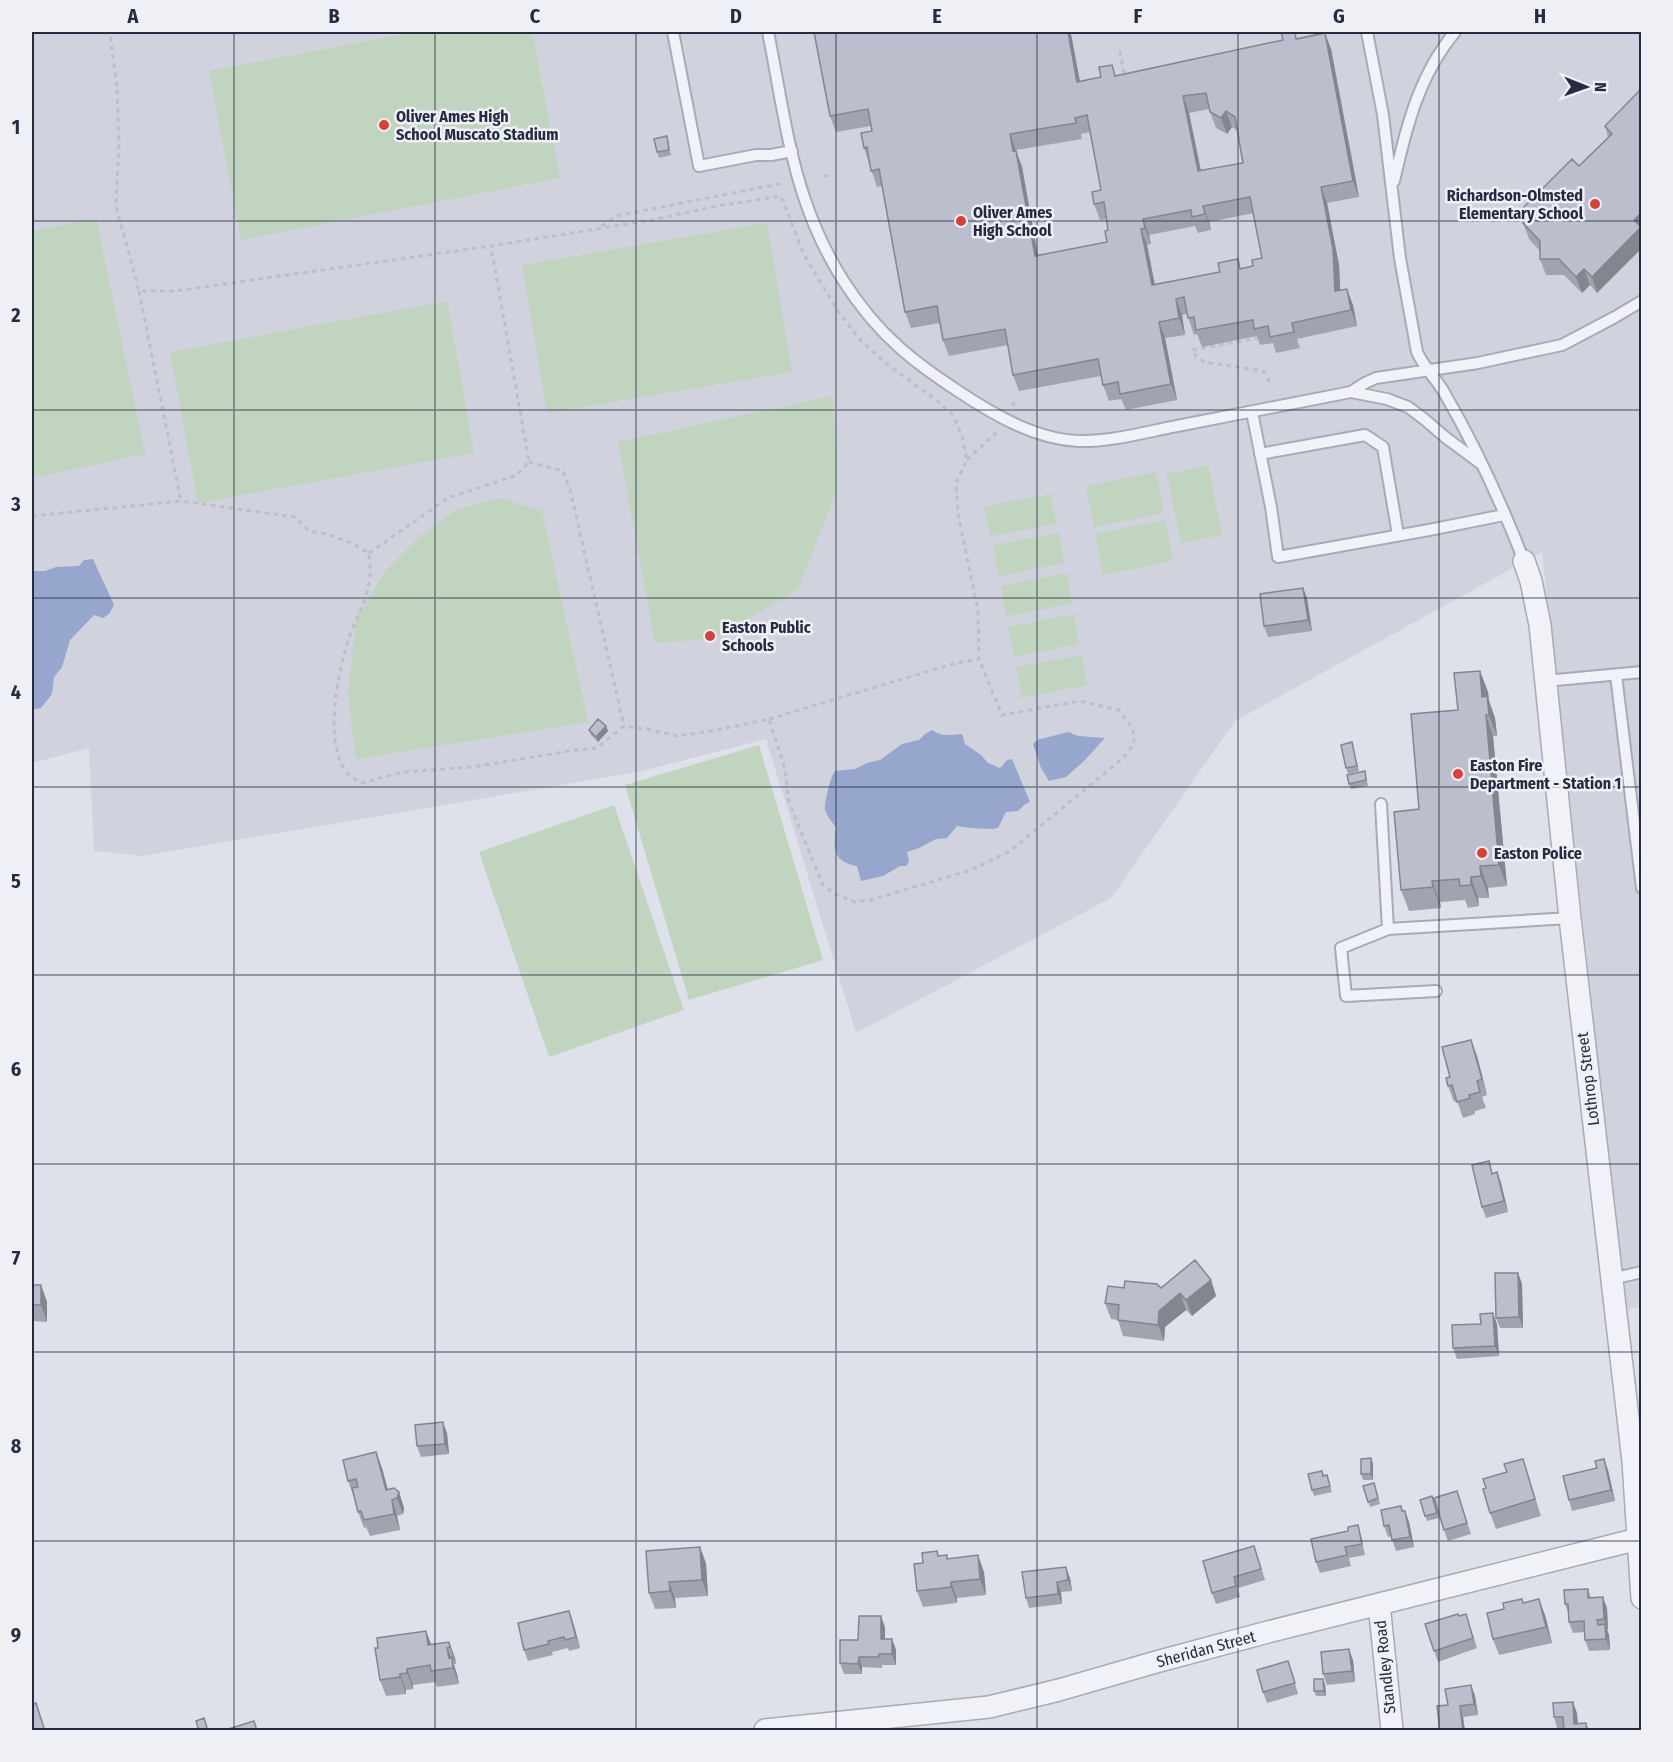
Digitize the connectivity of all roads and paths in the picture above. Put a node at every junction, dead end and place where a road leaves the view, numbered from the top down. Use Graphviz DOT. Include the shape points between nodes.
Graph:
graph roads {
  1 [pos="102,32"];
  2 [pos="673,32"];
  3 [pos="768,32"];
  4 [pos="1367,32"];
  5 [pos="1455,32"];
  6 [pos="1120,51"];
  7 [pos="1124,77"];
  8 [pos="792,151"];
  9 [pos="830,175"];
  10 [pos="824,176"];
  11 [pos="783,183"];
  12 [pos="1392,190"];
  13 [pos="601,227"];
  14 [pos="491,246"];
  15 [pos="139,291"];
  16 [pos="1641,301"];
  17 [pos="1259,338"];
  18 [pos="1428,370"];
  19 [pos="1272,386"];
  20 [pos="1351,392"];
  21 [pos="1252,412"];
  22 [pos="1009,421"];
  23 [pos="1260,454"];
  24 [pos="968,460"];
  25 [pos="529,462"];
  26 [pos="1480,463"];
  27 [pos="182,501"];
  28 [pos="1504,515"];
  29 [pos="32,516"];
  30 [pos="1398,535"];
  31 [pos="369,553"];
  32 [pos="1524,561"];
  33 [pos="979,659"];
  34 [pos="1641,672"];
  35 [pos="1616,675"];
  36 [pos="1545,681"];
  37 [pos="769,719"];
  38 [pos="624,726"];
  39 [pos="1381,804"];
  40 [pos="1641,888"];
  41 [pos="1570,918"];
  42 [pos="1388,928"];
  43 [pos="1436,991"];
  44 [pos="1641,1272"];
  45 [pos="1611,1279"];
  46 [pos="1639,1538"];
  47 [pos="1641,1598"];
  48 [pos="1379,1604"];
  49 [pos="765,1731"];
  50 [pos="1392,1731"];
  1 -- 15 [label="path" via="110,35 117,87 116,206"];
  2 -- 8 [label="lane" via="699,166"];
  3 -- 8 [label="lane"];
  4 -- 12 [label="lane"];
  5 -- 12 [label="lane" via="1437,55 1413,107"];
  6 -- 7 [label="path"];
  8 -- 22 [label="lane" via="804,199 821,240 866,313 921,366"];
  9 -- 10 [label="path"];
  11 -- 13 [label="path" via="616,216"];
  12 -- 18 [label="lane" via="1412,329 1417,352"];
  13 -- 14 [label="path"];
  13 -- 24 [label="path" via="780,196 804,255 838,311 861,341 953,414"];
  14 -- 15 [label="path" via="176,291"];
  14 -- 25 [label="path"];
  15 -- 27 [label="path"];
  16 -- 18 [label="lane" via="1562,345"];
  17 -- 19 [label="path" via="1192,350 1204,362 1263,372"];
  18 -- 20 [label="lane" via="1376,378"];
  18 -- 26 [label="lane" via="1445,393"];
  20 -- 21 [label="lane"];
  20 -- 26 [label="lane" via="1408,407"];
  21 -- 22 [label="lane" via="1090,441 1067,440"];
  21 -- 23 [label="lane"];
  22 -- 24 [label="path"];
  23 -- 30 [label="lane" via="1365,435 1383,447"];
  23 -- 30 [label="lane" via="1278,557"];
  24 -- 33 [label="path" via="956,483 956,494 978,610"];
  25 -- 31 [label="path" via="517,476 448,498"];
  25 -- 38 [label="path" via="563,471 570,489"];
  26 -- 28 [label="lane"];
  27 -- 29 [label="path"];
  27 -- 31 [label="path" via="295,517 309,531 352,543"];
  28 -- 30 [label="lane"];
  28 -- 32 [label="lane"];
  31 -- 38 [label="path" via="370,577 340,665 335,700 338,756 347,774 362,783 403,772 473,767 597,748"];
  32 -- 36 [label="street, Lothrop Street" via="1538,614"];
  33 -- 37 [label="path"];
  33 -- 37 [label="path" via="1002,715 1080,701 1100,705 1119,710 1133,729 1134,744 1123,758 1010,852 971,870 871,900 855,902 823,885 789,802 785,769"];
  34 -- 35 [label="lane"];
  35 -- 36 [label="lane"];
  35 -- 40 [label="lane"];
  36 -- 41 [label="street, Lothrop Street"];
  37 -- 38 [label="path" via="677,736"];
  39 -- 42 [label="lane"];
  41 -- 42 [label="lane"];
  41 -- 45 [label="street, Lothrop Street"];
  42 -- 43 [label="lane" via="1341,948 1346,996"];
  44 -- 45 [label="lane"];
  45 -- 46 [label="street, Lothrop Street"];
  46 -- 47 [label="street, Lothrop Street"];
  46 -- 48 [label="street, Sheridan Street"];
  48 -- 49 [label="street, Sheridan Street" via="989,1707"];
  48 -- 50 [label="street, Standley Road"];
}
